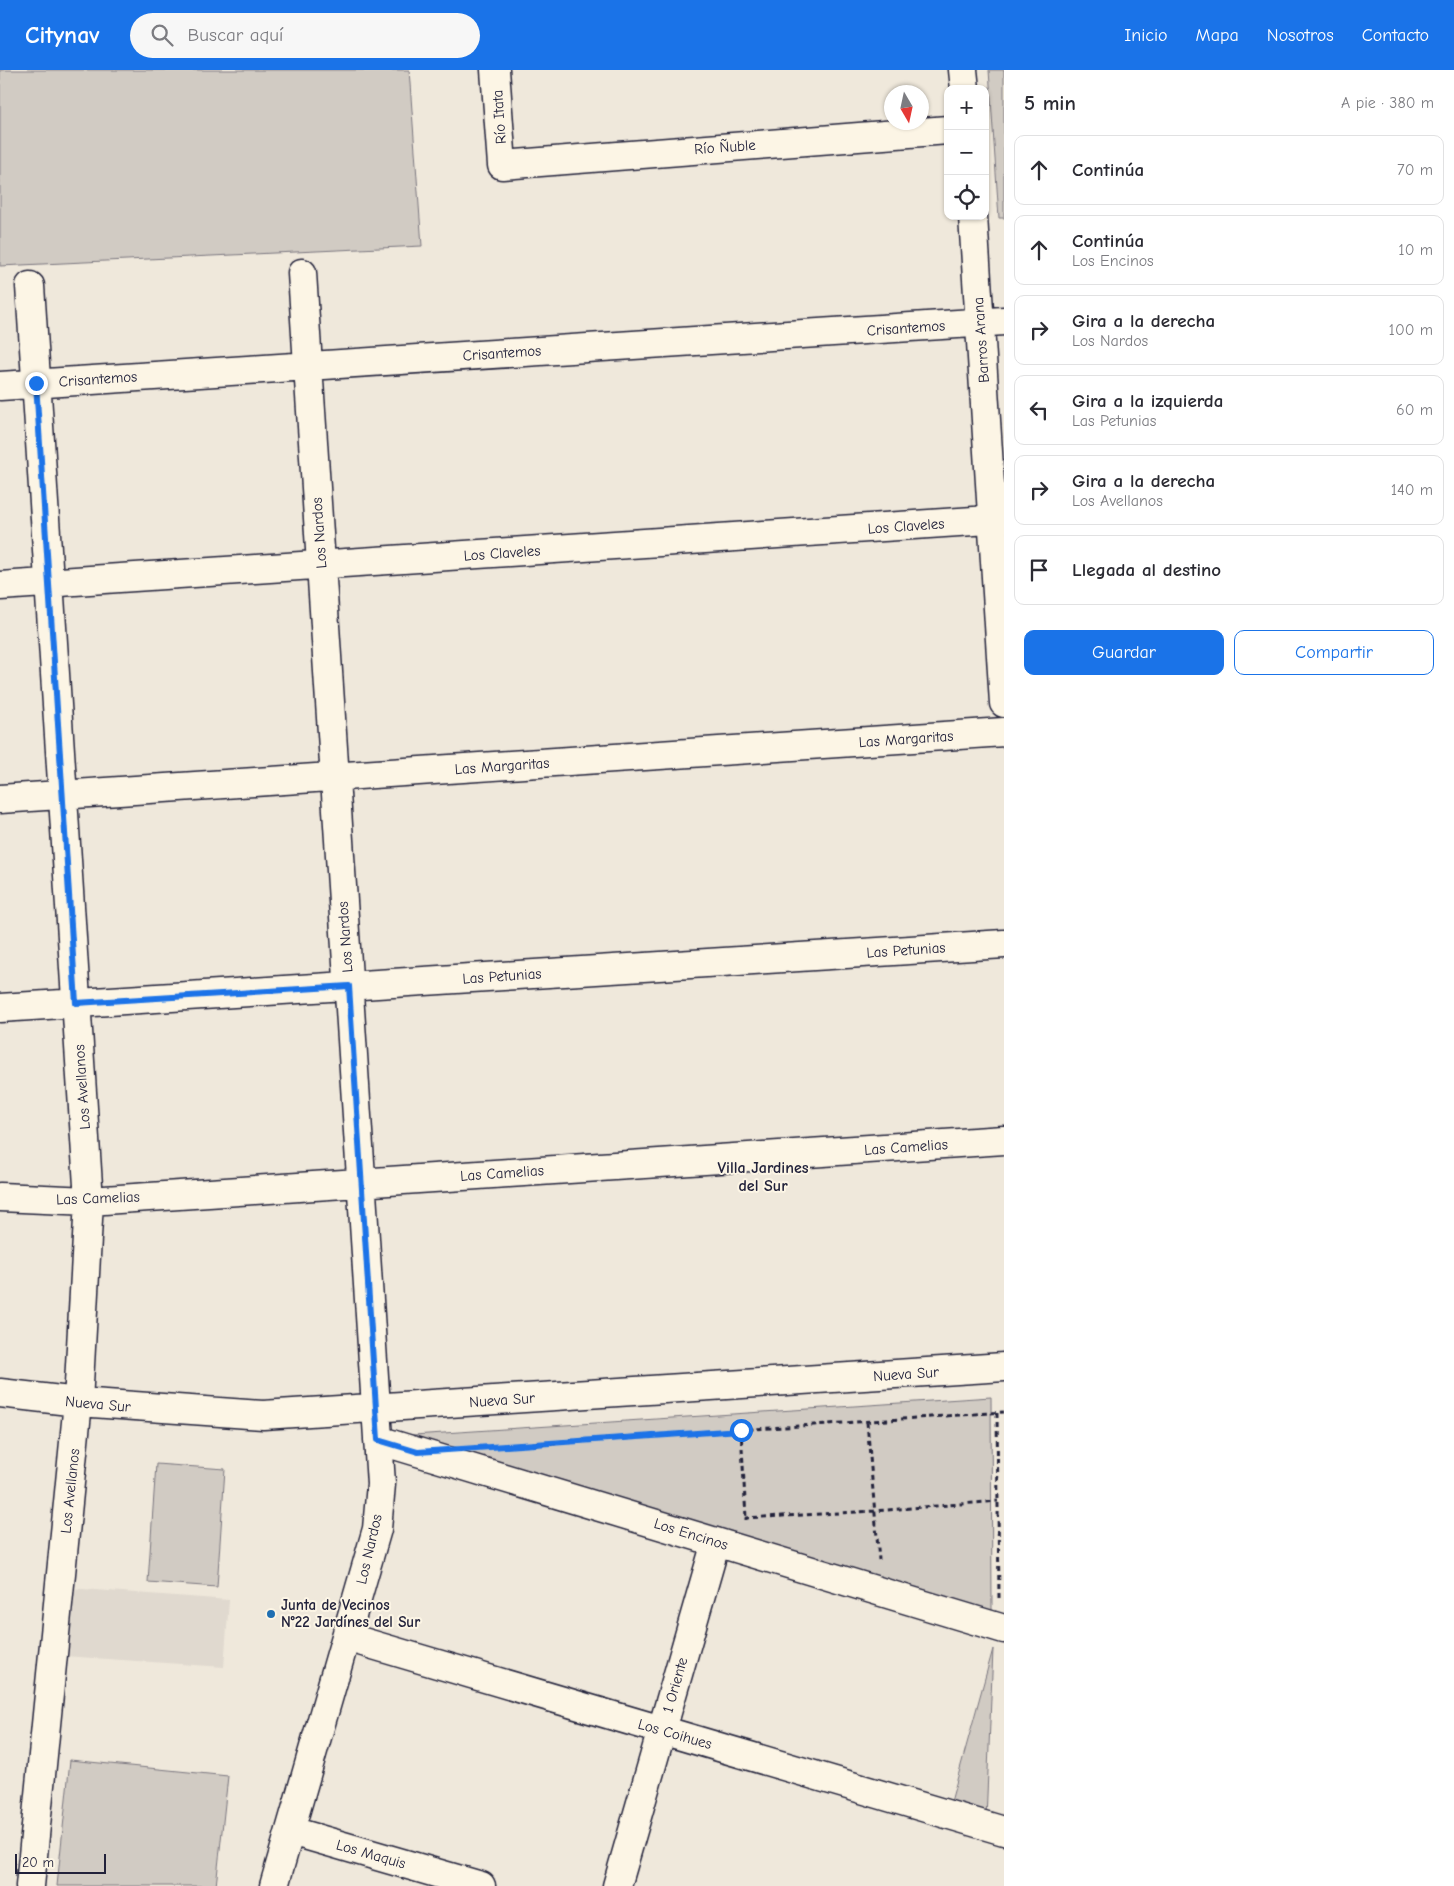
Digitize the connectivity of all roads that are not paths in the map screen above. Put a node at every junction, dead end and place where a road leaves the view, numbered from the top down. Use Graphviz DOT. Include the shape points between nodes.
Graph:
graph roads {
  1 [pos="495,70"];
  2 [pos="964,70"];
  3 [pos="965,85"];
  4 [pos="944,130"];
  5 [pos="502,164"];
  6 [pos="974,220"];
  7 [pos="302,273"];
  8 [pos="30,286"];
  9 [pos="992,322"];
  10 [pos="308,366"];
  11 [pos="36,383"];
  12 [pos="0,386"];
  13 [pos="998,520"];
  14 [pos="321,565"];
  15 [pos="49,583"];
  16 [pos="0,586"];
  17 [pos="1004,703"];
  18 [pos="1004,732"];
  19 [pos="335,777"];
  20 [pos="63,795"];
  21 [pos="0,799"];
  22 [pos="1004,944"];
  23 [pos="349,986"];
  24 [pos="76,1003"];
  25 [pos="0,1008"];
  26 [pos="1004,1140"];
  27 [pos="362,1182"];
  28 [pos="0,1197"];
  29 [pos="89,1201"];
  30 [pos="1004,1367"];
  31 [pos="0,1394"];
  32 [pos="78,1402"];
  33 [pos="376,1408"];
  34 [pos="378,1440"];
  35 [pos="726,1545"];
  36 [pos="1002,1629"];
  37 [pos="346,1637"];
  38 [pos="662,1730"];
  39 [pos="291,1831"];
  40 [pos="1004,1832"];
  41 [pos="30,1886"];
  42 [pos="274,1886"];
  43 [pos="481,1886"];
  44 [pos="618,1886"];
  1 -- 5 [label="street, Río Itata"];
  2 -- 3 [label="street"];
  4 -- 5 [label="street, Río Ñuble"];
  6 -- 9 [label="street, Barros Arana"];
  7 -- 10 [label="street, Los Nardos"];
  8 -- 11 [label="street, Los Avellanos"];
  9 -- 10 [label="street, Crisantemos"];
  9 -- 13 [label="street, Barros Arana"];
  10 -- 11 [label="street, Crisantemos"];
  10 -- 14 [label="street, Los Nardos"];
  11 -- 12 [label="street, Crisantemos"];
  11 -- 15 [label="street, Los Avellanos"];
  13 -- 14 [label="street, Los Claveles"];
  13 -- 17 [label="street, Barros Arana"];
  14 -- 15 [label="street, Los Claveles"];
  14 -- 19 [label="street, Los Nardos"];
  15 -- 16 [label="street, Los Claveles"];
  15 -- 20 [label="street, Los Avellanos"];
  18 -- 19 [label="street, Las Margaritas"];
  19 -- 20 [label="street, Las Margaritas"];
  19 -- 23 [label="street, Los Nardos"];
  20 -- 21 [label="street, Las Margaritas"];
  20 -- 24 [label="street, Los Avellanos"];
  22 -- 23 [label="street, Las Petunias"];
  23 -- 24 [label="street, Las Petunias"];
  23 -- 27 [label="street, Los Nardos"];
  24 -- 25 [label="street, Las Petunias"];
  24 -- 29 [label="street, Los Avellanos"];
  26 -- 27 [label="street, Las Camelias"];
  27 -- 29 [label="street, Las Camelias"];
  27 -- 33 [label="street, Los Nardos"];
  28 -- 29 [label="street, Las Camelias"];
  29 -- 32 [label="street, Los Avellanos"];
  30 -- 33 [label="street, Nueva Sur"];
  31 -- 32 [label="street, Nueva Sur"];
  32 -- 33 [label="street, Nueva Sur" via="242,1416"];
  32 -- 41 [label="street, Los Avellanos"];
  33 -- 34 [label="street, Los Nardos"];
  34 -- 35 [label="street, Los Encinos"];
  34 -- 37 [label="street, Los Nardos" via="381,1484 377,1529"];
  35 -- 36 [label="street, Los Encinos"];
  35 -- 38 [label="street, 1 Oriente"];
  37 -- 38 [label="street, Los Coihues"];
  37 -- 39 [label="street, Los Nardos"];
  38 -- 40 [label="street, Los Coihues"];
  38 -- 44 [label="street, 1 Oriente"];
  39 -- 42 [label="street, Los Nardos"];
  39 -- 43 [label="street, Los Maquis"];
}
